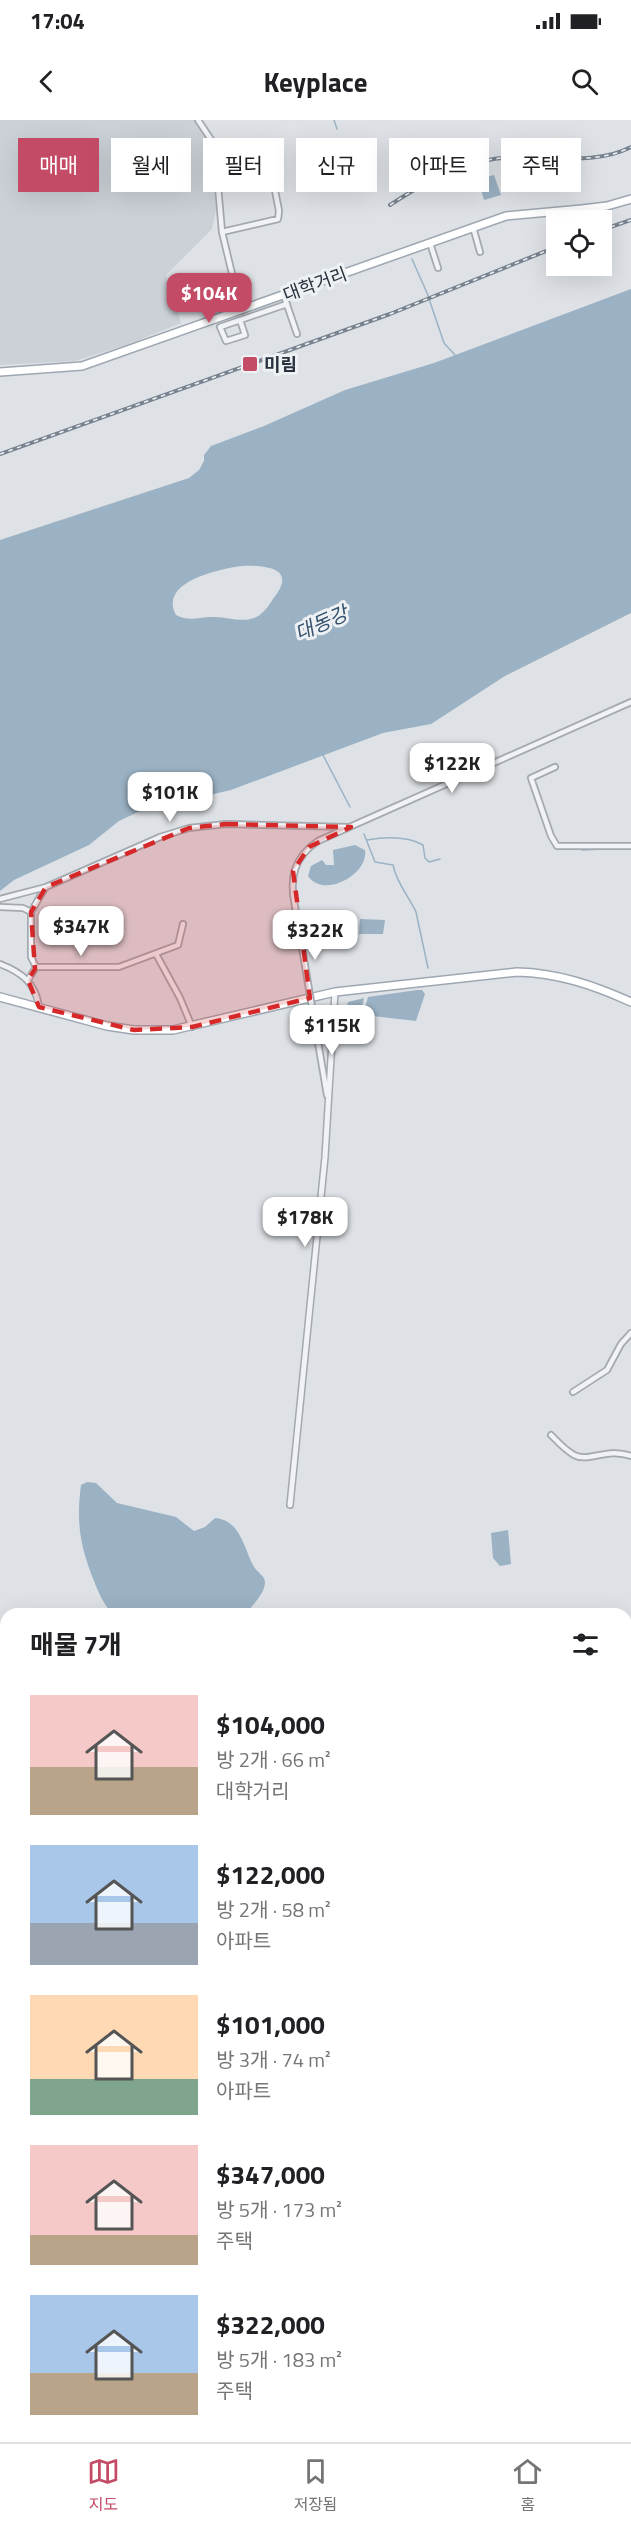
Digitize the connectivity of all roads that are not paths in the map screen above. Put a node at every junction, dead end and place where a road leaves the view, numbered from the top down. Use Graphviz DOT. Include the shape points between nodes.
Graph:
graph roads {
  1 [pos="198,120"];
  2 [pos="275,192"];
  3 [pos="631,199"];
  4 [pos="473,228"];
  5 [pos="222,232"];
  6 [pos="430,243"];
  7 [pos="480,252"];
  8 [pos="438,268"];
  9 [pos="284,296"];
  10 [pos="287,304"];
  11 [pos="241,311"];
  12 [pos="240,320"];
  13 [pos="297,334"];
  14 [pos="0,372"];
  15 [pos="631,702"];
  16 [pos="555,767"];
  17 [pos="351,827"];
  18 [pos="631,846"];
  19 [pos="46,887"];
  20 [pos="0,899"];
  21 [pos="0,907"];
  22 [pos="31,912"];
  23 [pos="183,924"];
  24 [pos="156,954"];
  25 [pos="0,964"];
  26 [pos="36,967"];
  27 [pos="28,980"];
  28 [pos="335,992"];
  29 [pos="0,997"];
  30 [pos="631,1002"];
  31 [pos="39,1006"];
  32 [pos="192,1027"];
  33 [pos="327,1097"];
  34 [pos="631,1333"];
  35 [pos="573,1392"];
  36 [pos="551,1435"];
  37 [pos="631,1456"];
  38 [pos="290,1505"];
  1 -- 5 [label="street" via="215,150"];
  2 -- 5 [label="street" via="278,219"];
  3 -- 4 [label="main road, 대학거리" via="607,206 506,216"];
  4 -- 6 [label="main road, 대학거리"];
  4 -- 7 [label="street"];
  5 -- 11 [label="street"];
  6 -- 8 [label="street"];
  6 -- 9 [label="main road, 대학거리"];
  9 -- 10 [label="street"];
  9 -- 11 [label="main road, 대학거리"];
  10 -- 12 [label="street"];
  10 -- 13 [label="street"];
  11 -- 14 [label="main road, 대학거리" via="82,366"];
  12 -- 12 [label="street" via="220,327 226,341 245,335"];
  15 -- 17 [label="street"];
  16 -- 18 [label="street" via="531,778 557,846"];
  17 -- 19 [label="street" via="226,824 189,828"];
  17 -- 33 [label="street, bridge" via="318,841 302,854 293,872 295,906"];
  19 -- 20 [label="street"];
  19 -- 22 [label="street"];
  21 -- 22 [label="street"];
  22 -- 26 [label="street" via="31,957"];
  23 -- 24 [label="street" via="178,945"];
  24 -- 26 [label="street" via="119,967"];
  24 -- 32 [label="street"];
  25 -- 27 [label="street"];
  26 -- 27 [label="street"];
  27 -- 31 [label="street"];
  28 -- 30 [label="main road" via="489,974 542,973 589,985"];
  28 -- 32 [label="main road"];
  28 -- 33 [label="street"];
  29 -- 31 [label="main road"];
  31 -- 32 [label="main road" via="134,1030"];
  33 -- 38 [label="street" via="317,1245"];
  34 -- 35 [label="street" via="608,1370"];
  36 -- 37 [label="street" via="575,1456 615,1452"];
}
